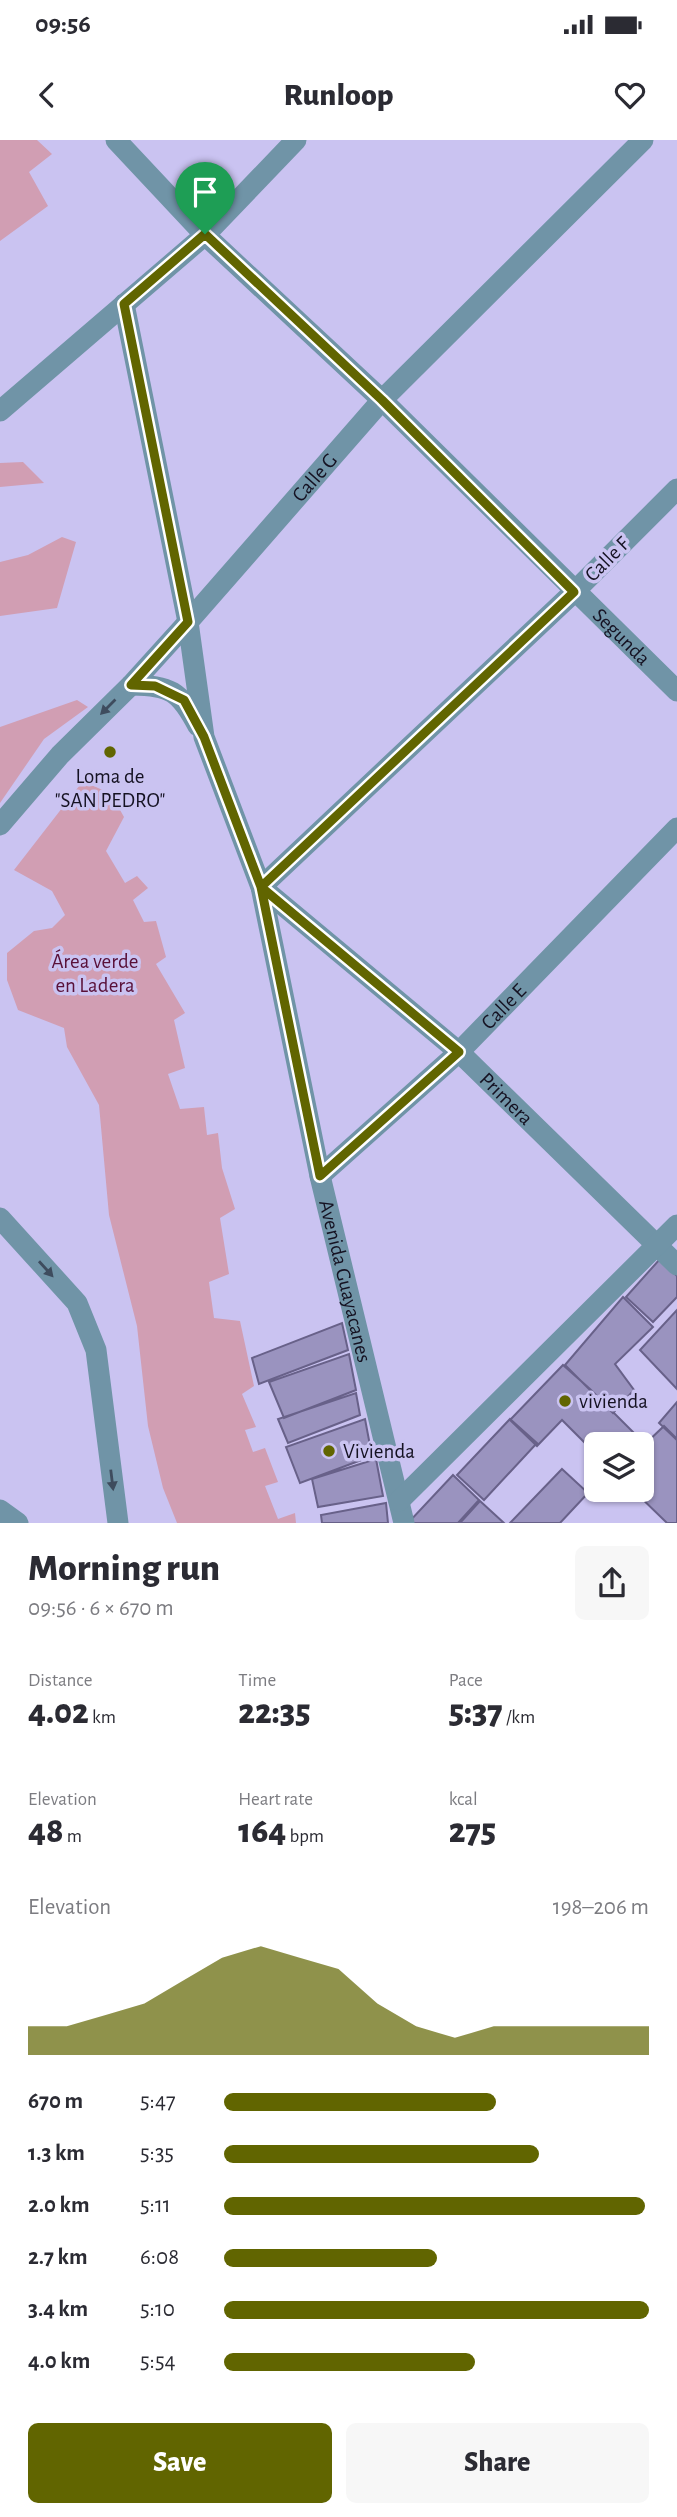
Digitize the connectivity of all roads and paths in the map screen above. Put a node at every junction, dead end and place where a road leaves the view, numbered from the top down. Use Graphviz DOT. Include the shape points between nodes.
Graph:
graph roads {
  1 [pos="116,140"];
  2 [pos="296,140"];
  3 [pos="643,140"];
  4 [pos="205,234"];
  5 [pos="124,304"];
  6 [pos="382,400"];
  7 [pos="0,411"];
  8 [pos="677,489"];
  9 [pos="574,592"];
  10 [pos="188,622"];
  11 [pos="131,685"];
  12 [pos="677,691"];
  13 [pos="204,737"];
  14 [pos="0,825"];
  15 [pos="677,828"];
  16 [pos="261,887"];
  17 [pos="459,1052"];
  18 [pos="320,1176"];
  19 [pos="0,1218"];
  20 [pos="677,1225"];
  21 [pos="656,1245"];
  22 [pos="677,1265"];
  23 [pos="399,1501"];
  24 [pos="0,1510"];
  25 [pos="18,1523"];
  26 [pos="118,1523"];
  27 [pos="404,1523"];
  1 -- 4 [label="street, Segunda"];
  2 -- 4 [label="street"];
  3 -- 6 [label="street, Calle G"];
  4 -- 5 [label="street"];
  4 -- 6 [label="street, Segunda"];
  5 -- 7 [label="street"];
  5 -- 10 [label="street, Avenida Guayacanes"];
  6 -- 9 [label="street, Segunda"];
  6 -- 10 [label="street, Calle G"];
  8 -- 9 [label="street, Calle F"];
  9 -- 12 [label="street, Segunda"];
  9 -- 16 [label="street, Calle F"];
  10 -- 11 [label="street, Calle G"];
  10 -- 13 [label="street, Avenida Guayacanes"];
  11 -- 13 [label="street" via="155,686 184,700"];
  11 -- 14 [label="street, Calle G, one-way" via="60,755"];
  13 -- 16 [label="street, Avenida Guayacanes"];
  15 -- 17 [label="street, Calle E"];
  16 -- 17 [label="street, Primera"];
  16 -- 18 [label="street, Avenida Guayacanes"];
  17 -- 18 [label="street, Calle E"];
  17 -- 21 [label="street, Primera"];
  18 -- 23 [label="street, Avenida Guayacanes"];
  19 -- 26 [label="street, one-way" via="77,1303 89,1328 96,1350"];
  20 -- 21 [label="street"];
  21 -- 22 [label="street, Primera"];
  21 -- 23 [label="street"];
  23 -- 27 [label="street, Avenida Guayacanes"];
  24 -- 25 [label="street"];
}
